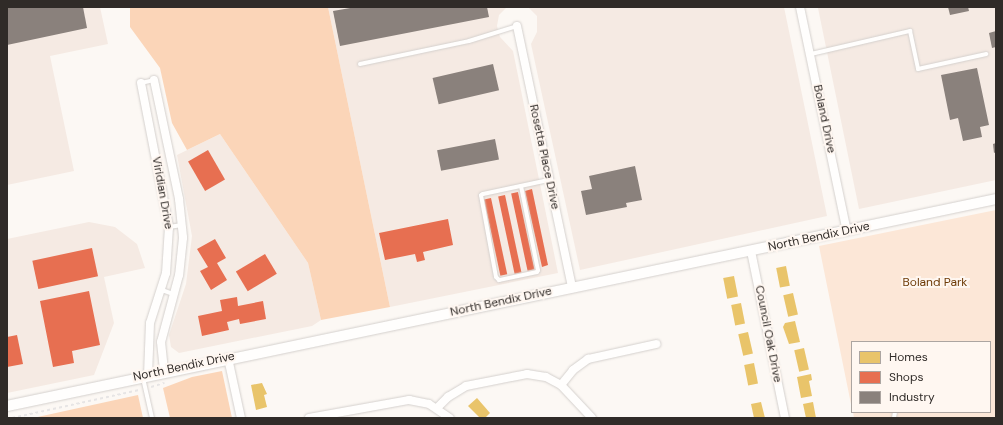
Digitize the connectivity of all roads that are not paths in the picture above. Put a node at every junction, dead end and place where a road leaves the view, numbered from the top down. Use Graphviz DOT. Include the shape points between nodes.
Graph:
graph roads {
  1 [pos="800,7"];
  2 [pos="518,26"];
  3 [pos="811,54"];
  4 [pos="986,54"];
  5 [pos="360,64"];
  6 [pos="154,80"];
  7 [pos="141,83"];
  8 [pos="549,180"];
  9 [pos="521,186"];
  10 [pos="996,199"];
  11 [pos="182,225"];
  12 [pos="169,227"];
  13 [pos="847,231"];
  14 [pos="751,251"];
  15 [pos="572,288"];
  16 [pos="162,290"];
  17 [pos="174,294"];
  18 [pos="656,344"];
  19 [pos="228,358"];
  20 [pos="164,371"];
  21 [pos="145,375"];
  22 [pos="561,385"];
  23 [pos="7,406"];
  24 [pos="438,408"];
  25 [pos="152,418"];
  26 [pos="241,418"];
  27 [pos="309,418"];
  28 [pos="450,418"];
  29 [pos="592,418"];
  30 [pos="785,418"];
  1 -- 3 [label="street, Boland Drive"];
  2 -- 5 [label="lane" via="469,41"];
  2 -- 8 [label="street, Rosetta Place Drive"];
  3 -- 4 [label="lane" via="910,31 918,69"];
  3 -- 13 [label="street, Boland Drive"];
  6 -- 7 [label="lane"];
  6 -- 11 [label="street, Viridian Drive"];
  7 -- 12 [label="street, Viridian Drive"];
  8 -- 9 [label="lane"];
  8 -- 15 [label="street, Rosetta Place Drive"];
  9 -- 9 [label="lane" via="480,195 496,277 499,280 538,270"];
  10 -- 13 [label="street, North Bendix Drive"];
  11 -- 12 [label="lane"];
  11 -- 17 [label="street, Viridian Drive" via="182,256"];
  12 -- 16 [label="street, Viridian Drive" via="169,254"];
  13 -- 14 [label="street, North Bendix Drive"];
  14 -- 15 [label="street, North Bendix Drive"];
  14 -- 30 [label="street, Council Oak Drive"];
  15 -- 19 [label="street, North Bendix Drive"];
  16 -- 17 [label="lane"];
  16 -- 21 [label="street, Viridian Drive" via="150,323"];
  17 -- 20 [label="street, Viridian Drive" via="161,342"];
  18 -- 22 [label="street" via="588,359 573,370"];
  19 -- 20 [label="street, North Bendix Drive"];
  19 -- 26 [label="street"];
  20 -- 21 [label="street, North Bendix Drive"];
  21 -- 23 [label="street, North Bendix Drive"];
  21 -- 25 [label="lane"];
  22 -- 24 [label="street" via="537,375 512,376 459,389"];
  22 -- 29 [label="street"];
  24 -- 27 [label="street" via="419,401 398,400"];
  24 -- 28 [label="street"];
}
